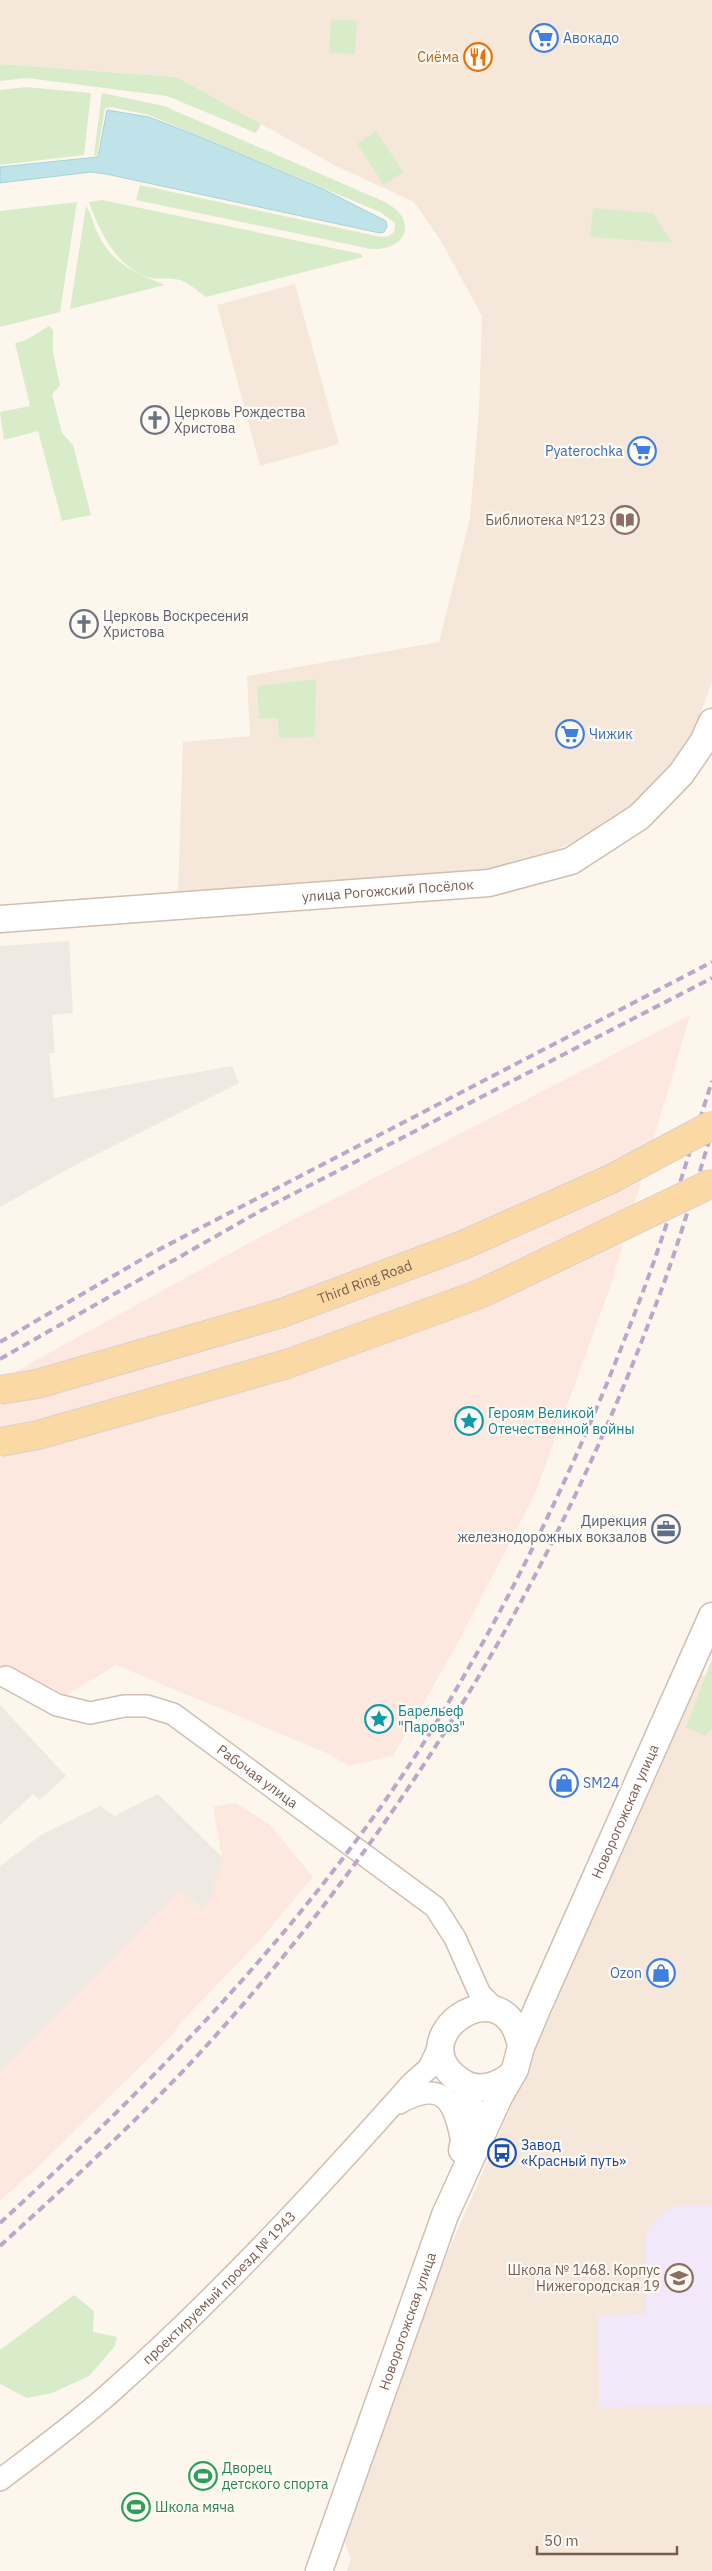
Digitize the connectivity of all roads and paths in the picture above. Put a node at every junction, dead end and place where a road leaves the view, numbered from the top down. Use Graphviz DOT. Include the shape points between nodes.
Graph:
graph roads {
  1 [pos="712,722"];
  2 [pos="0,919"];
  3 [pos="712,1112"];
  4 [pos="712,1125"];
  5 [pos="611,1179"];
  6 [pos="712,1183"];
  7 [pos="0,1390"];
  8 [pos="0,1442"];
  9 [pos="712,1616"];
  10 [pos="6,1677"];
  11 [pos="464,1962"];
  12 [pos="538,2007"];
  13 [pos="502,2014"];
  14 [pos="449,2028"];
  15 [pos="521,2047"];
  16 [pos="421,2076"];
  17 [pos="508,2078"];
  18 [pos="461,2082"];
  19 [pos="390,2108"];
  20 [pos="462,2148"];
  21 [pos="458,2188"];
  22 [pos="0,2480"];
  23 [pos="319,2571"];
  1 -- 2 [label="street, улица Рогожский Посёлок" via="703,742 681,774 640,817 571,861 489,883"];
  3 -- 5 [label="main road, bridge"];
  4 -- 5 [label="main road, Third Ring Road, bridge"];
  5 -- 7 [label="main road, Third Ring Road, bridge" via="463,1245 282,1313 37,1384"];
  6 -- 8 [label="main road, bridge" via="480,1294 306,1358 38,1435"];
  9 -- 12 [label="street, Новорогожская улица"];
  10 -- 11 [label="street, Рабочая улица" via="57,1705 90,1713 124,1706 147,1706 173,1714 435,1907 455,1938"];
  11 -- 13 [label="street" via="480,1994"];
  11 -- 14 [label="street, проектируемый проезд № 1943" via="462,2003"];
  12 -- 13 [label="street" via="517,2019"];
  12 -- 15 [label="street, Новорогожская улица"];
  13 -- 14 [label="street" via="474,2009"];
  13 -- 15 [label="street" via="514,2026"];
  14 -- 16 [label="street, проектируемый проезд № 1943" via="429,2068"];
  14 -- 18 [label="street" via="443,2060"];
  15 -- 17 [label="street, Новорогожская улица" via="516,2069"];
  16 -- 18 [label="street" via="442,2073"];
  16 -- 19 [label="street, проектируемый проезд № 1943"];
  17 -- 18 [label="street" via="488,2087"];
  17 -- 21 [label="street, Новорогожская улица"];
  18 -- 20 [label="street" via="470,2104 470,2124"];
  19 -- 20 [label="street" via="423,2092 435,2092 445,2097 456,2114"];
  19 -- 22 [label="street, проектируемый проезд № 1943" via="296,2212 184,2324 109,2394"];
  20 -- 21 [label="street"];
  21 -- 23 [label="street, Новорогожская улица" via="440,2230"];
}
